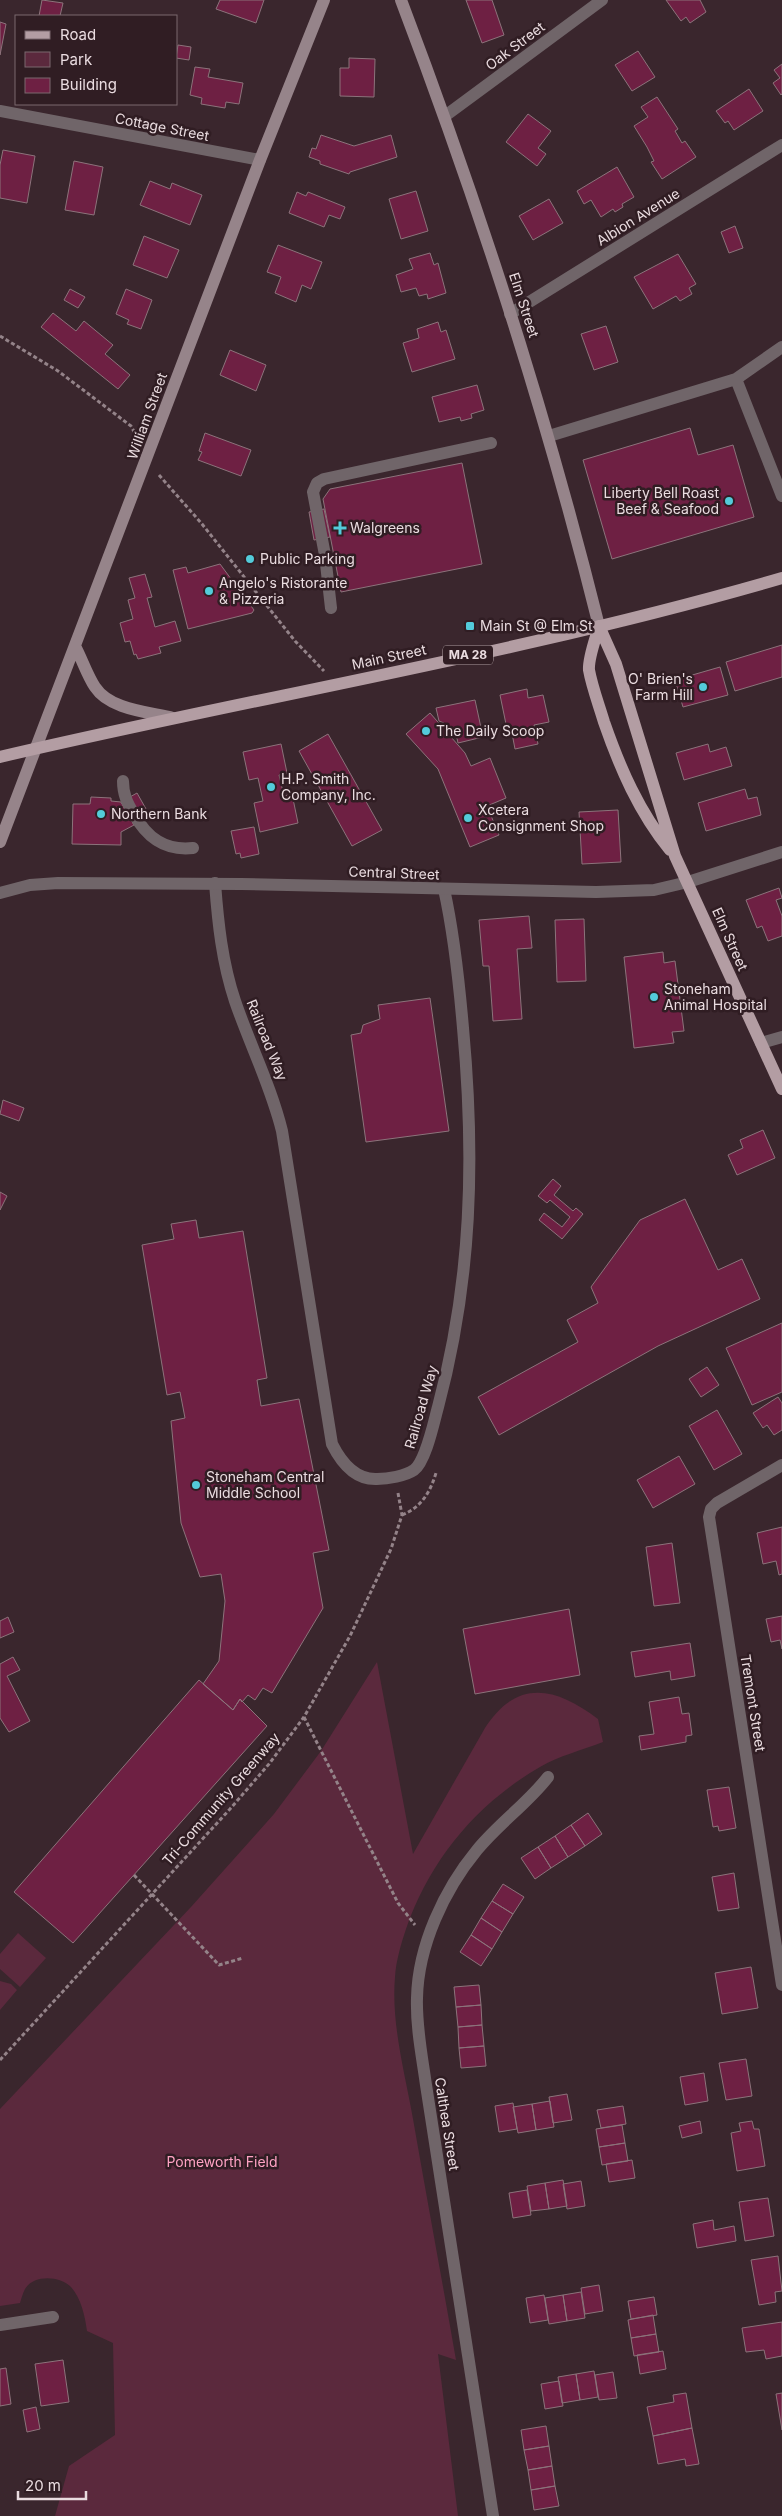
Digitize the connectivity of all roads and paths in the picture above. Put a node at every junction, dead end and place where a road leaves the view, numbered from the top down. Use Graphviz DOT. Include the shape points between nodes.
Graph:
graph roads {
  1 [pos="324,0"];
  2 [pos="401,0"];
  3 [pos="602,0"];
  4 [pos="0,112"];
  5 [pos="446,116"];
  6 [pos="782,145"];
  7 [pos="260,160"];
  8 [pos="510,314"];
  9 [pos="0,336"];
  10 [pos="782,347"];
  11 [pos="736,379"];
  12 [pos="131,426"];
  13 [pos="550,436"];
  14 [pos="491,443"];
  15 [pos="148,459"];
  16 [pos="782,496"];
  17 [pos="782,578"];
  18 [pos="330,608"];
  19 [pos="599,626"];
  20 [pos="75,646"];
  21 [pos="337,684"];
  22 [pos="173,718"];
  23 [pos="36,749"];
  24 [pos="0,757"];
  25 [pos="123,781"];
  26 [pos="0,842"];
  27 [pos="193,848"];
  28 [pos="782,852"];
  29 [pos="675,856"];
  30 [pos="688,882"];
  31 [pos="215,884"];
  32 [pos="444,889"];
  33 [pos="0,893"];
  34 [pos="782,1037"];
  35 [pos="761,1043"];
  36 [pos="782,1089"];
  37 [pos="782,1465"];
  38 [pos="402,1515"];
  39 [pos="304,1717"];
  40 [pos="548,1777"];
  41 [pos="134,1875"];
  42 [pos="428,1939"];
  43 [pos="243,1958"];
  44 [pos="782,1985"];
  45 [pos="0,2060"];
  46 [pos="53,2317"];
  47 [pos="0,2325"];
  48 [pos="493,2516"];
  1 -- 7 [label="main road, William Street"];
  2 -- 5 [label="main road, Elm Street"];
  3 -- 5 [label="street, Oak Street"];
  4 -- 7 [label="street, Cottage Street"];
  5 -- 8 [label="main road, Elm Street"];
  6 -- 8 [label="street, Albion Avenue"];
  7 -- 15 [label="main road, William Street"];
  8 -- 13 [label="main road, Elm Street"];
  9 -- 12 [label="path" via="58,371"];
  10 -- 11 [label="street"];
  11 -- 13 [label="street"];
  11 -- 16 [label="street"];
  13 -- 19 [label="main road, Elm Street"];
  14 -- 18 [label="street" via="317,483 313,495 325,555"];
  15 -- 20 [label="main road, William Street"];
  15 -- 21 [label="path" via="164,483 202,524 295,641"];
  17 -- 19 [label="main road, Main Street / MA 28"];
  19 -- 21 [label="main road, Main Street / MA 28"];
  19 -- 29 [label="main road, Elm Street" via="616,664"];
  19 -- 29 [label="main road, Elm Street" via="589,668 598,704 630,786 651,825"];
  20 -- 22 [label="main road" via="96,688 104,697 120,705"];
  20 -- 23 [label="main road, William Street"];
  21 -- 22 [label="main road, Main Street / MA 28"];
  22 -- 23 [label="main road, Main Street / MA 28"];
  23 -- 24 [label="main road, Main Street / MA 28"];
  23 -- 26 [label="main road, William Street"];
  25 -- 27 [label="street" via="146,820 156,830"];
  28 -- 30 [label="street, Central Street"];
  29 -- 30 [label="main road, Elm Street"];
  30 -- 32 [label="street, Central Street" via="654,890 620,892"];
  30 -- 35 [label="main road, Elm Street"];
  31 -- 32 [label="street, Central Street"];
  31 -- 32 [label="street, Railroad Way" via="219,935 226,969 274,1097 282,1131 332,1444 352,1470 365,1478 380,1479 414,1470 422,1458 446,1377 464,1279 470,1218 468,1084 451,920"];
  31 -- 33 [label="street, Central Street" via="58,883 30,885"];
  34 -- 35 [label="street"];
  35 -- 36 [label="main road, Elm Street"];
  37 -- 44 [label="street, Tremont Street" via="718,1503 711,1509 709,1517"];
  38 -- 39 [label="path, Tri-Community Greenway" via="374,1589"];
  39 -- 42 [label="path" via="398,1903"];
  39 -- 45 [label="path, Tri-Community Greenway" via="230,1809"];
  40 -- 42 [label="street, Calthea Street" via="530,1800 500,1825 461,1872"];
  41 -- 43 [label="path" via="219,1965"];
  42 -- 48 [label="street, Calthea Street" via="419,1978 418,2026"];
  46 -- 47 [label="street"];
}
